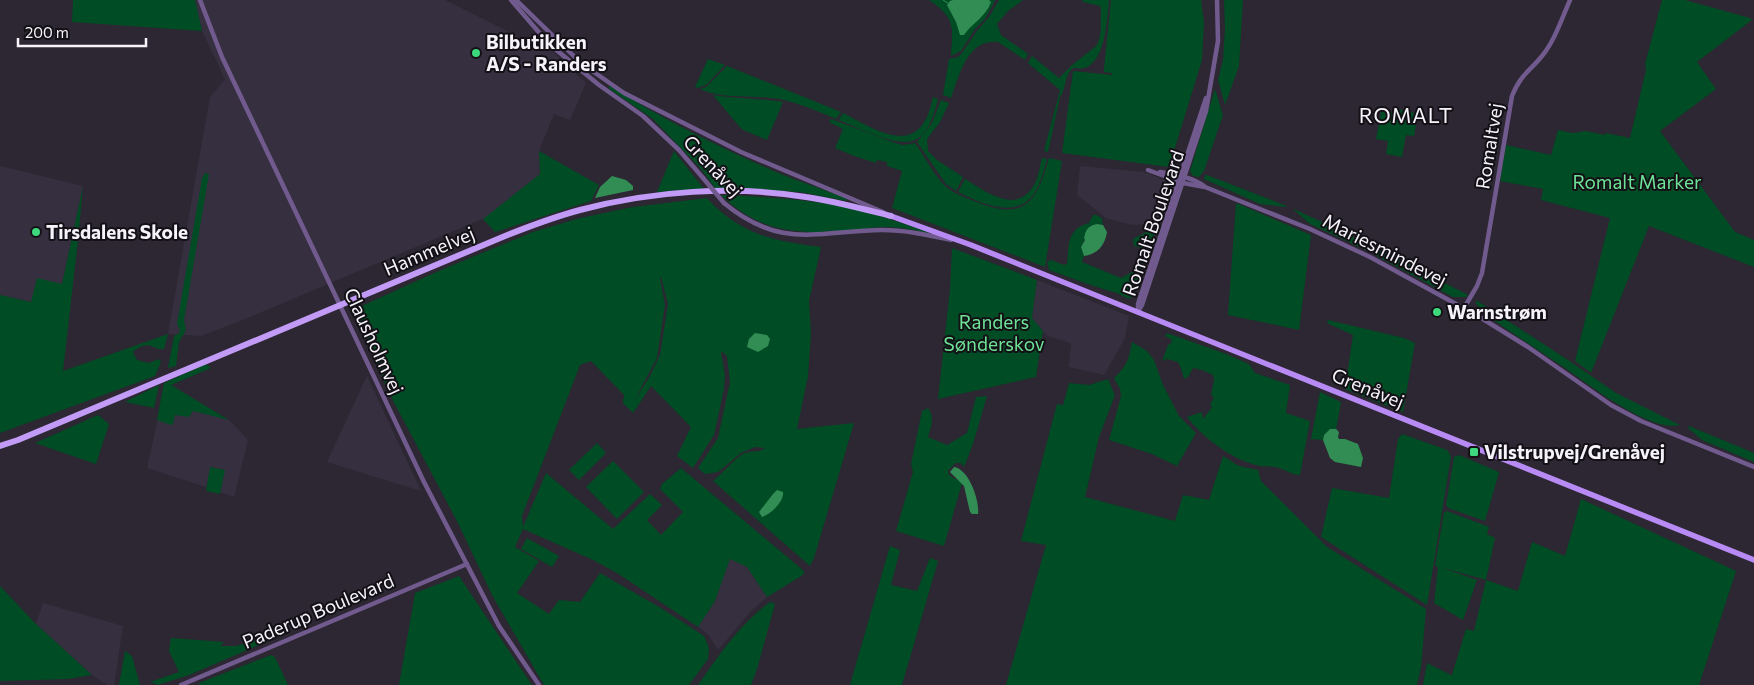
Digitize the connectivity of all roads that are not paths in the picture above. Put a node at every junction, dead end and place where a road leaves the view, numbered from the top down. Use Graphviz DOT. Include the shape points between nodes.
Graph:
graph roads {
  1 [pos="200,0"];
  2 [pos="510,0"];
  3 [pos="516,0"];
  4 [pos="1217,0"];
  5 [pos="1570,0"];
  6 [pos="1182,176"];
  7 [pos="1180,182"];
  8 [pos="1205,187"];
  9 [pos="891,216"];
  10 [pos="971,245"];
  11 [pos="341,304"];
  12 [pos="1464,308"];
  13 [pos="1138,312"];
  14 [pos="0,446"];
  15 [pos="1754,467"];
  16 [pos="1754,560"];
  17 [pos="467,564"];
  18 [pos="181,685"];
  19 [pos="540,685"];
  1 -- 11 [label="street, Clausholmvej" via="222,57"];
  2 -- 10 [label="street, Grenåvej, bridge" via="549,44 643,116 679,150 724,203 757,224 788,234 811,236 903,231"];
  3 -- 9 [label="street, Grenåvej" via="581,63 624,93 741,152"];
  4 -- 6 [label="street, Romalt Boulevard" via="1218,41 1211,82"];
  5 -- 12 [label="street, Romaltvej" via="1550,45 1519,81 1512,96 1482,273"];
  6 -- 7 [label="street, Romalt Boulevard"];
  6 -- 7 [label="street, Mariesmindevej" via="1148,170"];
  6 -- 8 [label="street, Mariesmindevej"];
  7 -- 8 [label="street, Mariesmindevej"];
  7 -- 13 [label="street, Romalt Boulevard"];
  8 -- 12 [label="street, Mariesmindevej" via="1337,242"];
  9 -- 10 [label="main road, Grenåvej"];
  9 -- 11 [label="highway, Hammelvej" via="805,196 765,193 690,193 619,202 544,221"];
  10 -- 13 [label="main road, Grenåvej"];
  11 -- 14 [label="highway, Hammelvej"];
  11 -- 17 [label="street, Clausholmvej" via="424,482"];
  12 -- 15 [label="street, Mariesmindevej" via="1528,347 1611,405 1641,421"];
  13 -- 16 [label="main road, Grenåvej"];
  17 -- 18 [label="street, Paderup Boulevard"];
  17 -- 19 [label="street, Clausholmvej" via="500,626"];
}
